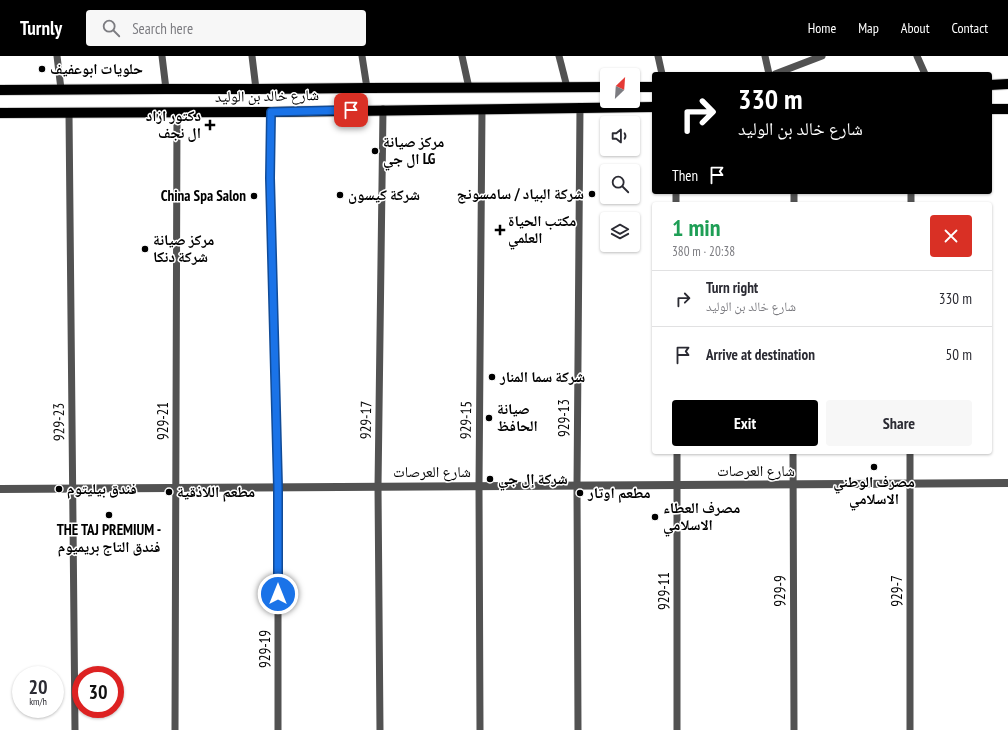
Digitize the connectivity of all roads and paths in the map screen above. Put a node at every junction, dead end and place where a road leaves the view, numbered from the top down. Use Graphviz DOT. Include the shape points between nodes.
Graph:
graph roads {
  1 [pos="56,56"];
  2 [pos="162,56"];
  3 [pos="252,56"];
  4 [pos="362,56"];
  5 [pos="462,56"];
  6 [pos="559,56"];
  7 [pos="658,56"];
  8 [pos="765,56"];
  9 [pos="822,56"];
  10 [pos="917,56"];
  11 [pos="662,72"];
  12 [pos="769,72"];
  13 [pos="780,72"];
  14 [pos="924,72"];
  15 [pos="1008,84"];
  16 [pos="992,85"];
  17 [pos="566,87"];
  18 [pos="600,87"];
  19 [pos="640,87"];
  20 [pos="652,87"];
  21 [pos="367,88"];
  22 [pos="469,88"];
  23 [pos="61,89"];
  24 [pos="166,89"];
  25 [pos="256,89"];
  26 [pos="0,90"];
  27 [pos="652,106"];
  28 [pos="580,107"];
  29 [pos="383,109"];
  30 [pos="482,109"];
  31 [pos="992,109"];
  32 [pos="1008,109"];
  33 [pos="176,112"];
  34 [pos="271,112"];
  35 [pos="0,113"];
  36 [pos="69,113"];
  37 [pos="677,454"];
  38 [pos="792,454"];
  39 [pos="910,454"];
  40 [pos="1008,483"];
  41 [pos="792,484"];
  42 [pos="909,484"];
  43 [pos="677,485"];
  44 [pos="479,486"];
  45 [pos="577,486"];
  46 [pos="278,487"];
  47 [pos="378,487"];
  48 [pos="176,488"];
  49 [pos="0,489"];
  50 [pos="73,489"];
  51 [pos="75,730"];
  52 [pos="175,730"];
  53 [pos="278,730"];
  54 [pos="380,730"];
  55 [pos="480,730"];
  56 [pos="578,730"];
  57 [pos="677,730"];
  58 [pos="794,730"];
  59 [pos="910,730"];
  1 -- 23 [label="street"];
  2 -- 24 [label="street"];
  3 -- 25 [label="street"];
  4 -- 21 [label="street"];
  5 -- 22 [label="street"];
  6 -- 17 [label="street"];
  7 -- 11 [label="street"];
  8 -- 12 [label="street"];
  9 -- 13 [label="street"];
  10 -- 14 [label="street"];
  15 -- 16 [label="main road"];
  17 -- 18 [label="main road, شارع خالد بن الوليد"];
  17 -- 22 [label="main road, شارع خالد بن الوليد"];
  19 -- 20 [label="main road"];
  21 -- 22 [label="main road, شارع خالد بن الوليد"];
  21 -- 25 [label="main road, شارع خالد بن الوليد"];
  23 -- 24 [label="main road, شارع خالد بن الوليد"];
  23 -- 26 [label="main road, شارع خالد بن الوليد"];
  24 -- 25 [label="main road, شارع خالد بن الوليد"];
  27 -- 28 [label="main road, شارع خالد بن الوليد"];
  28 -- 30 [label="main road, شارع خالد بن الوليد"];
  28 -- 45 [label="street, 929-13"];
  29 -- 30 [label="main road, شارع خالد بن الوليد"];
  29 -- 34 [label="main road, شارع خالد بن الوليد"];
  29 -- 47 [label="street, 929-17"];
  30 -- 44 [label="street, 929-15"];
  31 -- 32 [label="main road"];
  33 -- 34 [label="main road, شارع خالد بن الوليد"];
  33 -- 36 [label="main road, شارع خالد بن الوليد"];
  33 -- 48 [label="street, 929-21"];
  34 -- 46 [label="street, 929-19" via="270,178"];
  35 -- 36 [label="main road, شارع خالد بن الوليد"];
  36 -- 50 [label="street, 929-23"];
  37 -- 43 [label="street, 929-11"];
  38 -- 41 [label="street, 929-9"];
  39 -- 42 [label="street, 929-7"];
  40 -- 42 [label="street, شارع العرصات"];
  41 -- 42 [label="street, شارع العرصات"];
  41 -- 43 [label="street, شارع العرصات"];
  41 -- 58 [label="street, 929-9"];
  42 -- 59 [label="street, 929-7"];
  43 -- 45 [label="street, شارع العرصات"];
  43 -- 57 [label="street, 929-11"];
  44 -- 45 [label="street, شارع العرصات"];
  44 -- 47 [label="street, شارع العرصات"];
  44 -- 55 [label="street, 929-15"];
  45 -- 56 [label="street, 929-13"];
  46 -- 47 [label="street, شارع العرصات"];
  46 -- 48 [label="street, شارع العرصات"];
  46 -- 53 [label="street, 929-19"];
  47 -- 54 [label="street, 929-17"];
  48 -- 50 [label="street, شارع العرصات"];
  48 -- 52 [label="street, 929-21"];
  49 -- 50 [label="street, شارع العرصات"];
  50 -- 51 [label="street, 929-23"];
}
